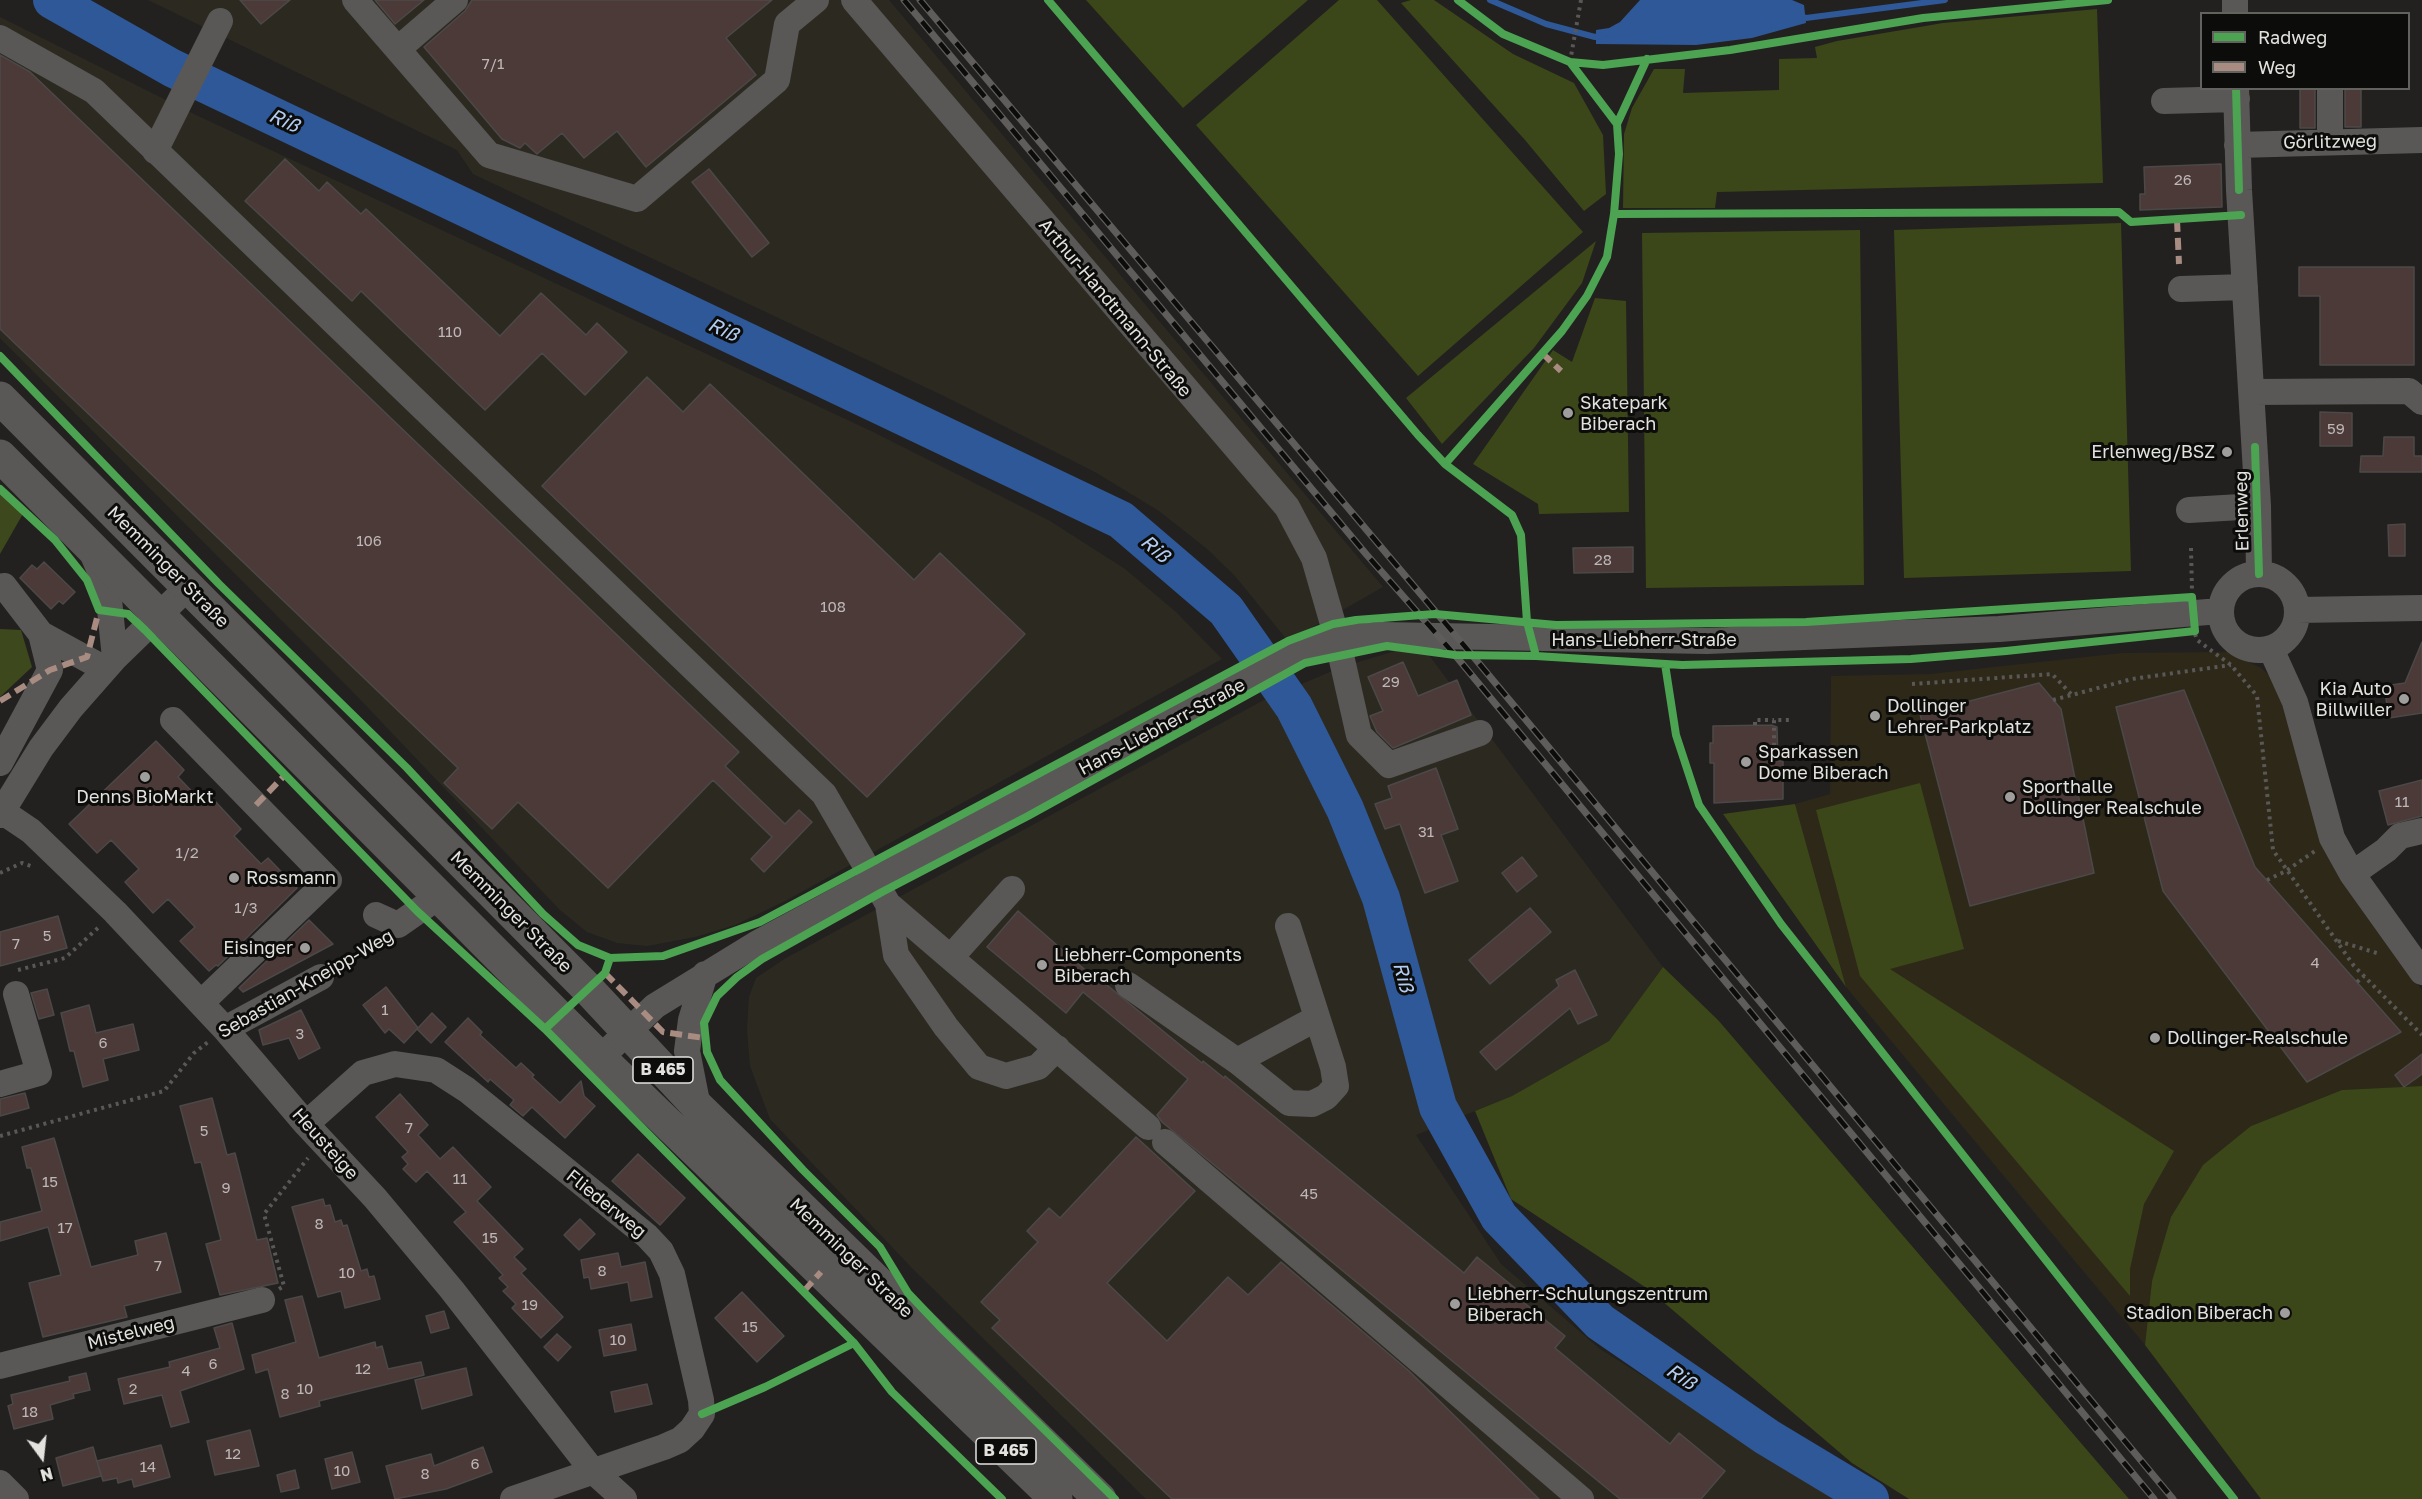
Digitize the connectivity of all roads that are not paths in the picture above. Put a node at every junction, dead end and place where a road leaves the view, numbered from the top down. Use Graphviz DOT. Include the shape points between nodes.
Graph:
graph roads {
  1 [pos="355,0"];
  2 [pos="455,0"];
  3 [pos="816,0"];
  4 [pos="854,0"];
  5 [pos="220,21"];
  6 [pos="0,38"];
  7 [pos="398,49"];
  8 [pos="2330,90"];
  9 [pos="2236,94"];
  10 [pos="2164,101"];
  11 [pos="2422,140"];
  12 [pos="2330,142"];
  13 [pos="2237,145"];
  14 [pos="155,151"];
  15 [pos="2244,287"];
  16 [pos="2181,289"];
  17 [pos="2252,392"];
  18 [pos="0,398"];
  19 [pos="2422,402"];
  20 [pos="0,456"];
  21 [pos="2258,506"];
  22 [pos="2189,510"];
  23 [pos="90,550"];
  24 [pos="2259,574"];
  25 [pos="4,586"];
  26 [pos="188,587"];
  27 [pos="2422,608"];
  28 [pos="2297,610"];
  29 [pos="2220,611"];
  30 [pos="159,617"];
  31 [pos="40,634"];
  32 [pos="1337,638"];
  33 [pos="2271,648"];
  34 [pos="110,664"];
  35 [pos="173,720"];
  36 [pos="1480,733"];
  37 [pos="0,763"];
  38 [pos="1,812"];
  39 [pos="2422,831"];
  40 [pos="2352,874"];
  41 [pos="875,881"];
  42 [pos="1012,889"];
  43 [pos="438,897"];
  44 [pos="888,904"];
  45 [pos="382,926"];
  46 [pos="1288,926"];
  47 [pos="951,957"];
  48 [pos="2422,972"];
  49 [pos="705,974"];
  50 [pos="321,977"];
  51 [pos="13,983"];
  52 [pos="1128,985"];
  53 [pos="201,1003"];
  54 [pos="1317,1018"];
  55 [pos="225,1029"];
  56 [pos="628,1032"];
  57 [pos="1057,1048"];
  58 [pos="600,1058"];
  59 [pos="1237,1061"];
  60 [pos="0,1084"];
  61 [pos="698,1107"];
  62 [pos="314,1133"];
  63 [pos="262,1300"];
  64 [pos="0,1366"];
  65 [pos="592,1470"];
  66 [pos="0,1483"];
  67 [pos="16,1499"];
  68 [pos="513,1499"];
  69 [pos="624,1499"];
  70 [pos="1056,1499"];
  71 [pos="1100,1499"];
  72 [pos="1581,1499"];
  1 -- 7 [label="street"];
  2 -- 7 [label="street"];
  3 -- 7 [label="street" via="787,24 777,80 637,199 489,155"];
  4 -- 32 [label="street, Arthur-Handtmann-Straße" via="1287,507 1314,558"];
  5 -- 14 [label="street"];
  6 -- 14 [label="street" via="94,91"];
  8 -- 12 [label="street"];
  9 -- 10 [label="street"];
  9 -- 13 [label="street, Erlenweg"];
  11 -- 12 [label="street, Görlitzweg"];
  12 -- 13 [label="street, Görlitzweg"];
  13 -- 15 [label="street, Erlenweg"];
  14 -- 41 [label="street" via="824,794"];
  15 -- 16 [label="street"];
  15 -- 17 [label="street, Erlenweg"];
  17 -- 19 [label="street" via="2409,391"];
  17 -- 21 [label="street, Erlenweg"];
  18 -- 26 [label="main road, Memminger Straße / B 465"];
  20 -- 23 [label="main road, Memminger Straße / B 465"];
  21 -- 22 [label="street"];
  21 -- 24 [label="street, Erlenweg"];
  23 -- 30 [label="main road, Memminger Straße / B 465"];
  23 -- 34 [label="street" via="108,590"];
  24 -- 28 [label="street" via="2280,580 2289,589"];
  24 -- 29 [label="street" via="2246,576 2232,585"];
  25 -- 31 [label="street"];
  26 -- 30 [label="street"];
  26 -- 56 [label="main road, Memminger Straße / B 465"];
  27 -- 28 [label="street"];
  28 -- 33 [label="street" via="2291,633"];
  29 -- 32 [label="street, Hans-Liebherr-Straße" via="1999,629 1707,642 1382,635"];
  29 -- 33 [label="street" via="2223,626 2238,644 2251,650"];
  30 -- 34 [label="street"];
  30 -- 43 [label="main road, Memminger Straße / B 465"];
  31 -- 34 [label="street"];
  31 -- 37 [label="street" via="50,670"];
  32 -- 36 [label="street, Arthur-Handtmann-Straße" via="1359,735 1389,765"];
  32 -- 41 [label="street, Hans-Liebherr-Straße" via="1295,654"];
  33 -- 40 [label="street" via="2295,702 2332,838"];
  34 -- 38 [label="street" via="41,748"];
  35 -- 53 [label="street" via="329,880"];
  38 -- 53 [label="street, Heusteige" via="31,831"];
  39 -- 40 [label="street" via="2400,836"];
  40 -- 48 [label="street"];
  41 -- 44 [label="street"];
  41 -- 49 [label="street, Hans-Liebherr-Straße"];
  42 -- 47 [label="street"];
  43 -- 45 [label="street" via="398,925"];
  43 -- 58 [label="main road, Memminger Straße / B 465"];
  44 -- 47 [label="street"];
  44 -- 57 [label="street" via="896,955 979,1067 1006,1076 1038,1067"];
  46 -- 54 [label="street"];
  47 -- 57 [label="street"];
  49 -- 56 [label="street, Hans-Liebherr-Straße" via="655,1006"];
  49 -- 61 [label="street" via="690,1020 687,1052"];
  50 -- 55 [label="street, Sebastian-Kneipp-Weg"];
  51 -- 60 [label="street" via="39,1073"];
  52 -- 59 [label="street"];
  53 -- 55 [label="street, Heusteige"];
  54 -- 59 [label="street"];
  54 -- 59 [label="street" via="1336,1086 1326,1097 1312,1104 1289,1103"];
  55 -- 62 [label="street, Heusteige"];
  56 -- 58 [label="street, Hans-Liebherr-Straße"];
  56 -- 61 [label="main road, Memminger Straße / B 465"];
  57 -- 72 [label="street"];
  58 -- 70 [label="main road, Memminger Straße / B 465"];
  61 -- 71 [label="main road, Memminger Straße / B 465"];
  62 -- 65 [label="street, Heusteige" via="452,1290"];
  62 -- 65 [label="street, Fliederweg" via="363,1073 395,1064 436,1070 467,1090 661,1251 672,1274 702,1414 680,1440"];
  63 -- 64 [label="street, Mistelweg"];
  65 -- 68 [label="street"];
  65 -- 69 [label="street, Heusteige"];
  66 -- 67 [label="street"];
}
